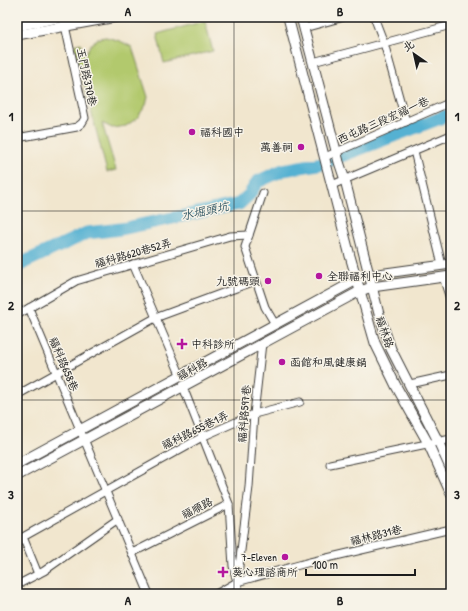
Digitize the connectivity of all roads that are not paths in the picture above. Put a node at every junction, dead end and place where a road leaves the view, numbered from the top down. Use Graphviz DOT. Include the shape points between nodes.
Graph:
graph roads {
  1 [pos="116,17"];
  2 [pos="288,17"];
  3 [pos="301,17"];
  4 [pos="344,17"];
  5 [pos="374,17"];
  6 [pos="64,20"];
  7 [pos="451,25"];
  8 [pos="17,26"];
  9 [pos="304,28"];
  10 [pos="17,35"];
  11 [pos="384,44"];
  12 [pos="313,62"];
  13 [pos="451,102"];
  14 [pos="406,122"];
  15 [pos="451,135"];
  16 [pos="17,138"];
  17 [pos="414,151"];
  18 [pos="338,157"];
  19 [pos="326,162"];
  20 [pos="345,180"];
  21 [pos="332,185"];
  22 [pos="263,193"];
  23 [pos="250,235"];
  24 [pos="133,264"];
  25 [pos="446,265"];
  26 [pos="369,275"];
  27 [pos="447,277"];
  28 [pos="357,280"];
  29 [pos="256,281"];
  30 [pos="372,287"];
  31 [pos="360,290"];
  32 [pos="451,302"];
  33 [pos="29,308"];
  34 [pos="17,315"];
  35 [pos="155,318"];
  36 [pos="275,324"];
  37 [pos="262,344"];
  38 [pos="56,373"];
  39 [pos="180,374"];
  40 [pos="451,375"];
  41 [pos="410,384"];
  42 [pos="183,387"];
  43 [pos="17,395"];
  44 [pos="300,402"];
  45 [pos="254,414"];
  46 [pos="80,429"];
  47 [pos="202,437"];
  48 [pos="84,439"];
  49 [pos="451,439"];
  50 [pos="438,441"];
  51 [pos="428,443"];
  52 [pos="17,464"];
  53 [pos="330,464"];
  54 [pos="451,470"];
  55 [pos="17,476"];
  56 [pos="106,490"];
  57 [pos="451,494"];
  58 [pos="228,504"];
  59 [pos="118,519"];
  60 [pos="451,529"];
  61 [pos="132,553"];
  62 [pos="38,574"];
  63 [pos="237,582"];
  64 [pos="17,585"];
  65 [pos="149,594"];
  66 [pos="216,594"];
  67 [pos="239,594"];
  1 -- 6 [label="street"];
  2 -- 19 [label="street, 福林路"];
  3 -- 9 [label="street, 福林路"];
  4 -- 9 [label="street"];
  5 -- 11 [label="street"];
  6 -- 8 [label="street"];
  6 -- 10 [label="street"];
  6 -- 16 [label="street, 玉門路370巷" via="85,118 77,127"];
  7 -- 11 [label="street"];
  9 -- 12 [label="street, 福林路"];
  11 -- 12 [label="street"];
  11 -- 14 [label="street"];
  12 -- 18 [label="street, 福林路"];
  13 -- 14 [label="street, 西屯路三段宏福一巷"];
  14 -- 18 [label="street, 西屯路三段宏福一巷"];
  15 -- 17 [label="street"];
  17 -- 20 [label="street"];
  17 -- 25 [label="street"];
  18 -- 19 [label="street, 西屯路三段宏福一巷"];
  18 -- 20 [label="street, 福林路"];
  19 -- 21 [label="street, 福林路"];
  20 -- 21 [label="street"];
  20 -- 26 [label="street, 福林路"];
  21 -- 28 [label="street, 福林路"];
  22 -- 23 [label="street"];
  23 -- 24 [label="street, 福科路620巷52弄" via="230,236"];
  23 -- 29 [label="street" via="245,247"];
  24 -- 33 [label="street, 福科路620巷52弄" via="76,281"];
  24 -- 35 [label="street"];
  25 -- 26 [label="street, 福科路"];
  26 -- 28 [label="street, 福科路"];
  26 -- 30 [label="street, 福林路"];
  27 -- 30 [label="street, 福科路"];
  27 -- 32 [label="street"];
  28 -- 31 [label="street, 福林路"];
  28 -- 36 [label="street, 福科路"];
  29 -- 35 [label="street"];
  29 -- 36 [label="street" via="265,307"];
  30 -- 31 [label="street, 福科路"];
  30 -- 41 [label="street, 福林路" via="391,349"];
  31 -- 37 [label="street, 福科路"];
  31 -- 51 [label="street, 福林路" via="378,351"];
  33 -- 34 [label="street, 福科路620巷52弄"];
  33 -- 38 [label="street, 福科路658巷"];
  35 -- 38 [label="street"];
  35 -- 39 [label="street"];
  36 -- 39 [label="street, 福科路"];
  37 -- 42 [label="street, 福科路"];
  37 -- 45 [label="street, 福科路597巷"];
  38 -- 43 [label="street"];
  38 -- 46 [label="street, 福科路658巷"];
  39 -- 46 [label="street, 福科路"];
  40 -- 41 [label="street"];
  41 -- 50 [label="street, 福林路"];
  42 -- 47 [label="street, 福順路"];
  42 -- 48 [label="street, 福科路"];
  44 -- 45 [label="street, 福科路655巷1弄"];
  45 -- 47 [label="street, 福科路655巷1弄"];
  45 -- 63 [label="street, 福科路597巷" via="249,487"];
  46 -- 48 [label="street, 福科路658巷"];
  46 -- 52 [label="street, 福科路"];
  47 -- 56 [label="street, 福科路655巷1弄"];
  47 -- 58 [label="street, 福順路"];
  48 -- 55 [label="street, 福科路"];
  48 -- 56 [label="street, 福科路658巷"];
  49 -- 50 [label="street"];
  50 -- 51 [label="street"];
  50 -- 54 [label="street, 福林路"];
  51 -- 53 [label="street"];
  51 -- 57 [label="street, 福林路"];
  56 -- 59 [label="street, 福科路658巷"];
  56 -- 62 [label="street, 福科路655巷1弄" via="23,537"];
  58 -- 61 [label="street, 福順路"];
  58 -- 63 [label="street" via="233,566"];
  59 -- 61 [label="street, 福科路658巷"];
  59 -- 62 [label="street"];
  60 -- 63 [label="street, 福林路31巷"];
  61 -- 65 [label="street, 福科路658巷"];
  62 -- 64 [label="street"];
  63 -- 66 [label="street, 福林路31巷"];
  63 -- 67 [label="street"];
}
